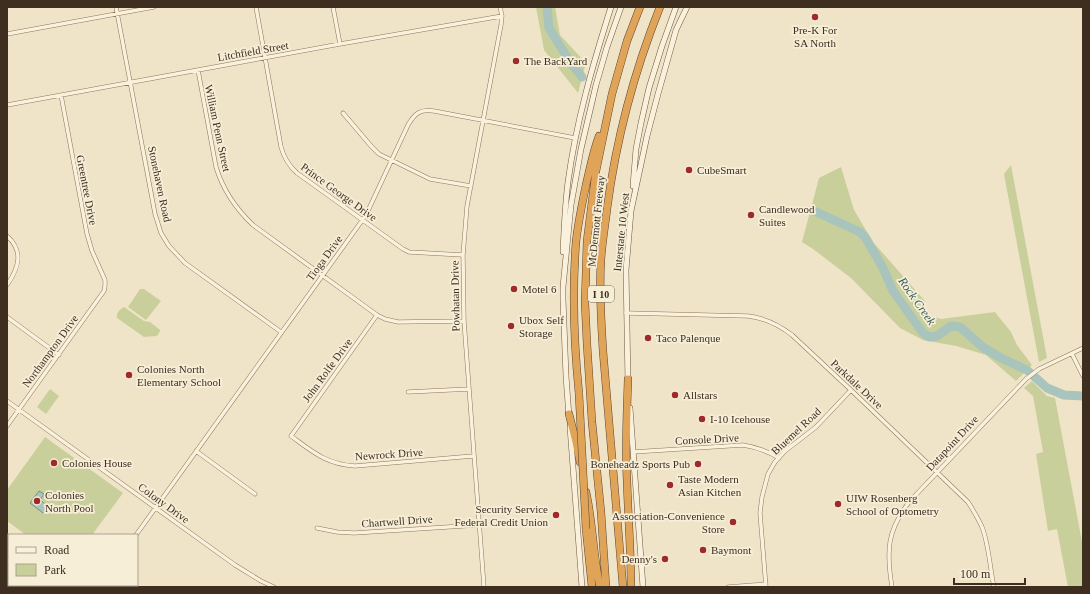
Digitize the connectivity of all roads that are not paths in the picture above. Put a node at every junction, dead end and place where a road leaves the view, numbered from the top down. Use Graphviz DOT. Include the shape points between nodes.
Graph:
graph roads {
  1 [pos="116,7"];
  2 [pos="154,7"];
  3 [pos="256,7"];
  4 [pos="333,7"];
  5 [pos="500,7"];
  6 [pos="611,7"];
  7 [pos="621,7"];
  8 [pos="640,7"];
  9 [pos="660,7"];
  10 [pos="676,7"];
  11 [pos="687,7"];
  12 [pos="117,14"];
  13 [pos="502,16"];
  14 [pos="7,34"];
  15 [pos="340,44"];
  16 [pos="265,58"];
  17 [pos="198,70"];
  18 [pos="131,82"];
  19 [pos="61,95"];
  20 [pos="7,105"];
  21 [pos="343,113"];
  22 [pos="607,117"];
  23 [pos="484,121"];
  24 [pos="575,138"];
  25 [pos="392,160"];
  26 [pos="471,186"];
  27 [pos="631,211"];
  28 [pos="362,220"];
  29 [pos="7,236"];
  30 [pos="463,255"];
  31 [pos="322,275"];
  32 [pos="7,284"];
  33 [pos="105,286"];
  34 [pos="563,287"];
  35 [pos="626,313"];
  36 [pos="377,315"];
  37 [pos="7,317"];
  38 [pos="464,321"];
  39 [pos="281,332"];
  40 [pos="1083,348"];
  41 [pos="1072,354"];
  42 [pos="59,355"];
  43 [pos="1083,376"];
  44 [pos="628,380"];
  45 [pos="469,389"];
  46 [pos="851,390"];
  47 [pos="408,392"];
  48 [pos="7,401"];
  49 [pos="19,410"];
  50 [pos="569,414"];
  51 [pos="7,426"];
  52 [pos="291,436"];
  53 [pos="196,451"];
  54 [pos="633,452"];
  55 [pos="473,456"];
  56 [pos="779,458"];
  57 [pos="937,472"];
  58 [pos="256,494"];
  59 [pos="155,508"];
  60 [pos="479,524"];
  61 [pos="317,528"];
  62 [pos="137,534"];
  63 [pos="766,586"];
  64 [pos="274,587"];
  65 [pos="484,587"];
  66 [pos="582,587"];
  67 [pos="592,587"];
  68 [pos="600,587"];
  69 [pos="606,587"];
  70 [pos="622,587"];
  71 [pos="631,587"];
  72 [pos="643,587"];
  73 [pos="728,587"];
  74 [pos="892,587"];
  75 [pos="994,587"];
  1 -- 12 [label="street, Stonehaven Road"];
  2 -- 12 [label="street"];
  3 -- 16 [label="street, Prince George Drive"];
  4 -- 15 [label="street"];
  5 -- 13 [label="street, Powhatan Drive"];
  6 -- 24 [label="main road" via="591,71"];
  7 -- 34 [label="main road" via="598,77 581,148 571,205"];
  8 -- 22 [label="highway, McDermott Freeway / I 10" via="627,41"];
  9 -- 70 [label="highway, McDermott Freeway / I 10" via="650,31 625,114 612,174 601,260 603,351"];
  10 -- 27 [label="main road" via="649,88 641,123 636,148"];
  11 -- 27 [label="main road, Interstate 10 West" via="676,30 658,94"];
  12 -- 14 [label="street"];
  12 -- 18 [label="street, Stonehaven Road"];
  13 -- 15 [label="street, Litchfield Street"];
  13 -- 23 [label="street, Powhatan Drive"];
  15 -- 16 [label="street, Litchfield Street"];
  16 -- 17 [label="street, Litchfield Street"];
  16 -- 28 [label="street, Prince George Drive" via="281,147 288,164"];
  17 -- 18 [label="street, Litchfield Street"];
  17 -- 31 [label="street, William Penn Street" via="216,167 230,199 253,225"];
  18 -- 19 [label="street, Litchfield Street"];
  18 -- 39 [label="street, Stonehaven Road" via="155,214 169,246 185,263"];
  19 -- 20 [label="street, Litchfield Street"];
  19 -- 33 [label="street, Greentree Drive" via="86,234 105,280"];
  21 -- 25 [label="street" via="379,154"];
  22 -- 67 [label="highway, bridge" via="594,150 581,211 576,242 573,304 586,529"];
  22 -- 69 [label="highway, McDermott Freeway / I 10" via="596,171 587,241 585,303"];
  23 -- 24 [label="street, Tioga Drive"];
  23 -- 25 [label="street, Tioga Drive" via="434,111 421,112 410,123"];
  23 -- 26 [label="street, Powhatan Drive"];
  24 -- 34 [label="main road" via="564,217"];
  25 -- 26 [label="street" via="430,179"];
  25 -- 28 [label="street, Tioga Drive"];
  26 -- 30 [label="street, Powhatan Drive"];
  27 -- 35 [label="main road, Interstate 10 West" via="626,270"];
  28 -- 30 [label="street, Prince George Drive" via="409,252"];
  28 -- 31 [label="street, Tioga Drive"];
  29 -- 32 [label="street" via="18,254 14,275"];
  30 -- 38 [label="street, Powhatan Drive"];
  31 -- 36 [label="street, William Penn Street"];
  31 -- 39 [label="street, Tioga Drive"];
  33 -- 42 [label="street, Northampton Drive"];
  34 -- 50 [label="main road"];
  35 -- 44 [label="main road, Interstate 10 West"];
  35 -- 46 [label="street, Parkdale Drive" via="735,315 766,320 792,335"];
  36 -- 38 [label="street, William Penn Street" via="398,322"];
  36 -- 52 [label="street, John Rolfe Drive"];
  37 -- 42 [label="street"];
  38 -- 45 [label="street, Powhatan Drive"];
  39 -- 53 [label="street, Tioga Drive"];
  40 -- 41 [label="street, Datapoint Drive"];
  41 -- 43 [label="street"];
  41 -- 57 [label="street, Datapoint Drive" via="1036,371 1026,379"];
  42 -- 49 [label="street, Northampton Drive"];
  44 -- 54 [label="main road, Interstate 10 West"];
  44 -- 71 [label="highway" via="626,479"];
  45 -- 47 [label="street"];
  45 -- 55 [label="street, Powhatan Drive"];
  46 -- 56 [label="street, Bluemel Road" via="816,427"];
  46 -- 57 [label="street, Parkdale Drive"];
  48 -- 49 [label="street, Colony Drive"];
  49 -- 51 [label="street, Northampton Drive"];
  49 -- 59 [label="street, Colony Drive"];
  50 -- 66 [label="main road"];
  50 -- 68 [label="highway" via="590,511"];
  52 -- 55 [label="street, Newrock Drive" via="324,459 355,466"];
  53 -- 58 [label="street"];
  53 -- 59 [label="street, Tioga Drive"];
  54 -- 56 [label="street, Console Drive" via="743,445 765,450"];
  54 -- 72 [label="main road, Interstate 10 West"];
  55 -- 60 [label="street, Powhatan Drive"];
  56 -- 63 [label="street, Bluemel Road" via="768,474 761,503"];
  57 -- 74 [label="street, Datapoint Drive" via="910,501 895,524 888,555"];
  57 -- 75 [label="street, Parkdale Drive" via="964,498 977,517 986,541"];
  59 -- 62 [label="street, Tioga Drive"];
  59 -- 64 [label="street, Colony Drive" via="242,569"];
  60 -- 61 [label="street, Chartwell Drive" via="354,533"];
  60 -- 65 [label="street, Powhatan Drive"];
  63 -- 73 [label="street"];
}
